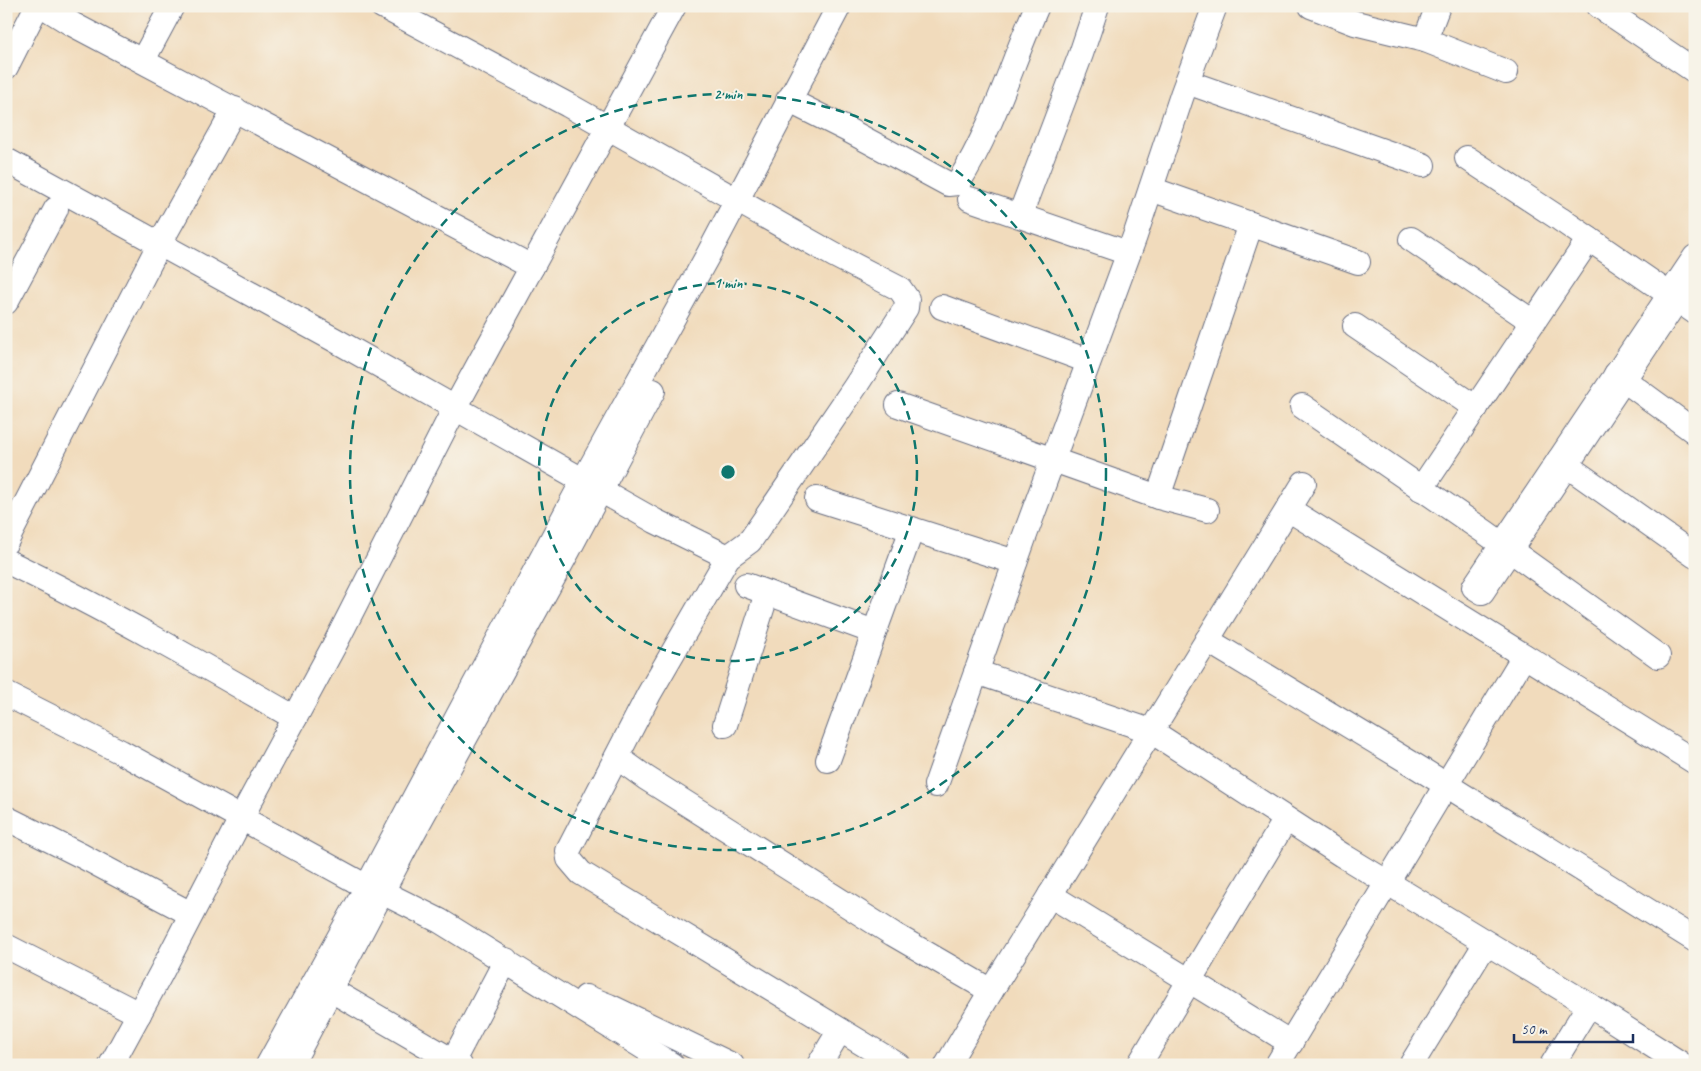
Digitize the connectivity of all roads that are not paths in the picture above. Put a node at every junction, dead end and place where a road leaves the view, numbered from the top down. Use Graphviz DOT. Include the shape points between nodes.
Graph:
graph roads {
  1 [pos="37,6"];
  2 [pos="43,6"];
  3 [pos="172,6"];
  4 [pos="382,6"];
  5 [pos="674,6"];
  6 [pos="839,6"];
  7 [pos="855,6"];
  8 [pos="1036,6"];
  9 [pos="1097,6"];
  10 [pos="1215,6"];
  11 [pos="1311,6"];
  12 [pos="1438,6"];
  13 [pos="1599,6"];
  14 [pos="1425,40"];
  15 [pos="144,60"];
  16 [pos="6,66"];
  17 [pos="1695,71"];
  18 [pos="1506,72"];
  19 [pos="1187,82"];
  20 [pos="795,104"];
  21 [pos="235,109"];
  22 [pos="608,127"];
  23 [pos="1467,158"];
  24 [pos="6,160"];
  25 [pos="1423,165"];
  26 [pos="1151,189"];
  27 [pos="970,199"];
  28 [pos="743,204"];
  29 [pos="56,209"];
  30 [pos="1020,216"];
  31 [pos="1251,224"];
  32 [pos="1411,239"];
  33 [pos="1588,239"];
  34 [pos="160,243"];
  35 [pos="1128,253"];
  36 [pos="1695,257"];
  37 [pos="1358,262"];
  38 [pos="532,267"];
  39 [pos="1695,273"];
  40 [pos="6,302"];
  41 [pos="1680,302"];
  42 [pos="942,307"];
  43 [pos="1533,322"];
  44 [pos="1355,326"];
  45 [pos="1088,362"];
  46 [pos="1620,377"];
  47 [pos="898,405"];
  48 [pos="1302,406"];
  49 [pos="455,408"];
  50 [pos="1476,408"];
  51 [pos="1695,432"];
  52 [pos="1053,458"];
  53 [pos="1563,462"];
  54 [pos="1304,483"];
  55 [pos="591,486"];
  56 [pos="1421,489"];
  57 [pos="1158,497"];
  58 [pos="817,499"];
  59 [pos="1288,509"];
  60 [pos="1207,510"];
  61 [pos="912,529"];
  62 [pos="6,542"];
  63 [pos="1506,548"];
  64 [pos="1695,556"];
  65 [pos="728,557"];
  66 [pos="6,561"];
  67 [pos="1015,562"];
  68 [pos="874,632"];
  69 [pos="1207,640"];
  70 [pos="1524,656"];
  71 [pos="1658,656"];
  72 [pos="976,672"];
  73 [pos="6,694"];
  74 [pos="295,718"];
  75 [pos="725,725"];
  76 [pos="1151,731"];
  77 [pos="617,757"];
  78 [pos="828,760"];
  79 [pos="1695,762"];
  80 [pos="936,785"];
  81 [pos="1447,785"];
  82 [pos="6,818"];
  83 [pos="241,818"];
  84 [pos="1286,819"];
  85 [pos="1388,883"];
  86 [pos="374,889"];
  87 [pos="1050,894"];
  88 [pos="191,914"];
  89 [pos="1695,940"];
  90 [pos="1486,944"];
  91 [pos="6,946"];
  92 [pos="506,960"];
  93 [pos="530,976"];
  94 [pos="1190,980"];
  95 [pos="323,985"];
  96 [pos="991,991"];
  97 [pos="1589,1005"];
  98 [pos="139,1014"];
  99 [pos="840,1030"];
  100 [pos="1291,1043"];
  101 [pos="456,1063"];
  102 [pos="111,1065"];
  103 [pos="268,1065"];
  104 [pos="291,1065"];
  105 [pos="672,1065"];
  106 [pos="732,1065"];
  107 [pos="819,1065"];
  108 [pos="898,1065"];
  109 [pos="947,1065"];
  110 [pos="1139,1065"];
  111 [pos="1278,1065"];
  112 [pos="1411,1065"];
  113 [pos="1552,1065"];
  114 [pos="1682,1065"];
  1 -- 16 [label="street"];
  2 -- 15 [label="street"];
  3 -- 15 [label="street"];
  4 -- 22 [label="street"];
  5 -- 22 [label="street"];
  6 -- 20 [label="street"];
  7 -- 20 [label="street"];
  8 -- 20 [label="street" via="1010,74 972,160 958,183 948,184"];
  9 -- 30 [label="street"];
  10 -- 19 [label="street"];
  11 -- 14 [label="street" via="1355,23"];
  12 -- 14 [label="street"];
  13 -- 17 [label="street"];
  14 -- 18 [label="street"];
  15 -- 21 [label="street"];
  19 -- 25 [label="street"];
  19 -- 26 [label="street"];
  20 -- 28 [label="street"];
  21 -- 34 [label="street"];
  21 -- 38 [label="street"];
  22 -- 28 [label="street"];
  22 -- 38 [label="street"];
  23 -- 33 [label="street"];
  24 -- 34 [label="street"];
  26 -- 31 [label="street"];
  26 -- 35 [label="street"];
  27 -- 30 [label="street"];
  28 -- 55 [label="street"];
  28 -- 65 [label="street" via="900,289 907,299 906,308 855,387 750,541"];
  29 -- 40 [label="street"];
  30 -- 35 [label="street"];
  31 -- 37 [label="street"];
  31 -- 57 [label="street"];
  32 -- 43 [label="street"];
  33 -- 41 [label="street"];
  33 -- 43 [label="street"];
  34 -- 49 [label="street"];
  34 -- 62 [label="street"];
  35 -- 45 [label="street"];
  36 -- 41 [label="street"];
  38 -- 49 [label="street"];
  39 -- 41 [label="street"];
  41 -- 46 [label="street"];
  42 -- 45 [label="street"];
  43 -- 50 [label="street"];
  44 -- 50 [label="street"];
  45 -- 52 [label="street"];
  46 -- 51 [label="street"];
  46 -- 53 [label="street"];
  47 -- 52 [label="street"];
  48 -- 56 [label="street"];
  49 -- 55 [label="street"];
  49 -- 74 [label="street"];
  50 -- 56 [label="street"];
  52 -- 57 [label="street"];
  52 -- 67 [label="street"];
  53 -- 63 [label="street"];
  53 -- 64 [label="street"];
  54 -- 59 [label="street"];
  55 -- 65 [label="street"];
  55 -- 86 [label="street" via="568,551"];
  56 -- 63 [label="street"];
  57 -- 60 [label="street"];
  58 -- 61 [label="street"];
  59 -- 69 [label="street"];
  59 -- 70 [label="street"];
  61 -- 67 [label="street"];
  61 -- 68 [label="street"];
  63 -- 71 [label="street"];
  65 -- 77 [label="street" via="649,694"];
  66 -- 74 [label="street" via="80,597"];
  67 -- 72 [label="street"];
  68 -- 75 [label="street" via="756,589"];
  68 -- 78 [label="street"];
  69 -- 76 [label="street"];
  69 -- 81 [label="street"];
  70 -- 79 [label="street"];
  70 -- 81 [label="street"];
  72 -- 76 [label="street"];
  72 -- 80 [label="street"];
  73 -- 83 [label="street" via="122,752"];
  74 -- 83 [label="street"];
  76 -- 84 [label="street"];
  76 -- 87 [label="street"];
  77 -- 96 [label="street" via="893,934"];
  77 -- 99 [label="street" via="568,850 569,860 581,873"];
  81 -- 85 [label="street"];
  81 -- 89 [label="street"];
  82 -- 88 [label="street"];
  83 -- 86 [label="street"];
  83 -- 88 [label="street"];
  84 -- 85 [label="street"];
  84 -- 94 [label="street"];
  85 -- 90 [label="street"];
  85 -- 100 [label="street"];
  86 -- 92 [label="street" via="440,920"];
  86 -- 95 [label="street"];
  87 -- 94 [label="street"];
  87 -- 96 [label="street"];
  88 -- 98 [label="street"];
  90 -- 97 [label="street"];
  90 -- 112 [label="street"];
  91 -- 98 [label="street"];
  92 -- 93 [label="street"];
  92 -- 101 [label="street"];
  93 -- 105 [label="street"];
  93 -- 106 [label="street" via="609,1006"];
  94 -- 100 [label="street"];
  94 -- 110 [label="street"];
  95 -- 101 [label="street"];
  95 -- 103 [label="street"];
  95 -- 104 [label="street"];
  96 -- 109 [label="street"];
  97 -- 113 [label="street"];
  97 -- 114 [label="street"];
  98 -- 102 [label="street"];
  99 -- 107 [label="street"];
  99 -- 108 [label="street"];
  100 -- 111 [label="street"];
}
